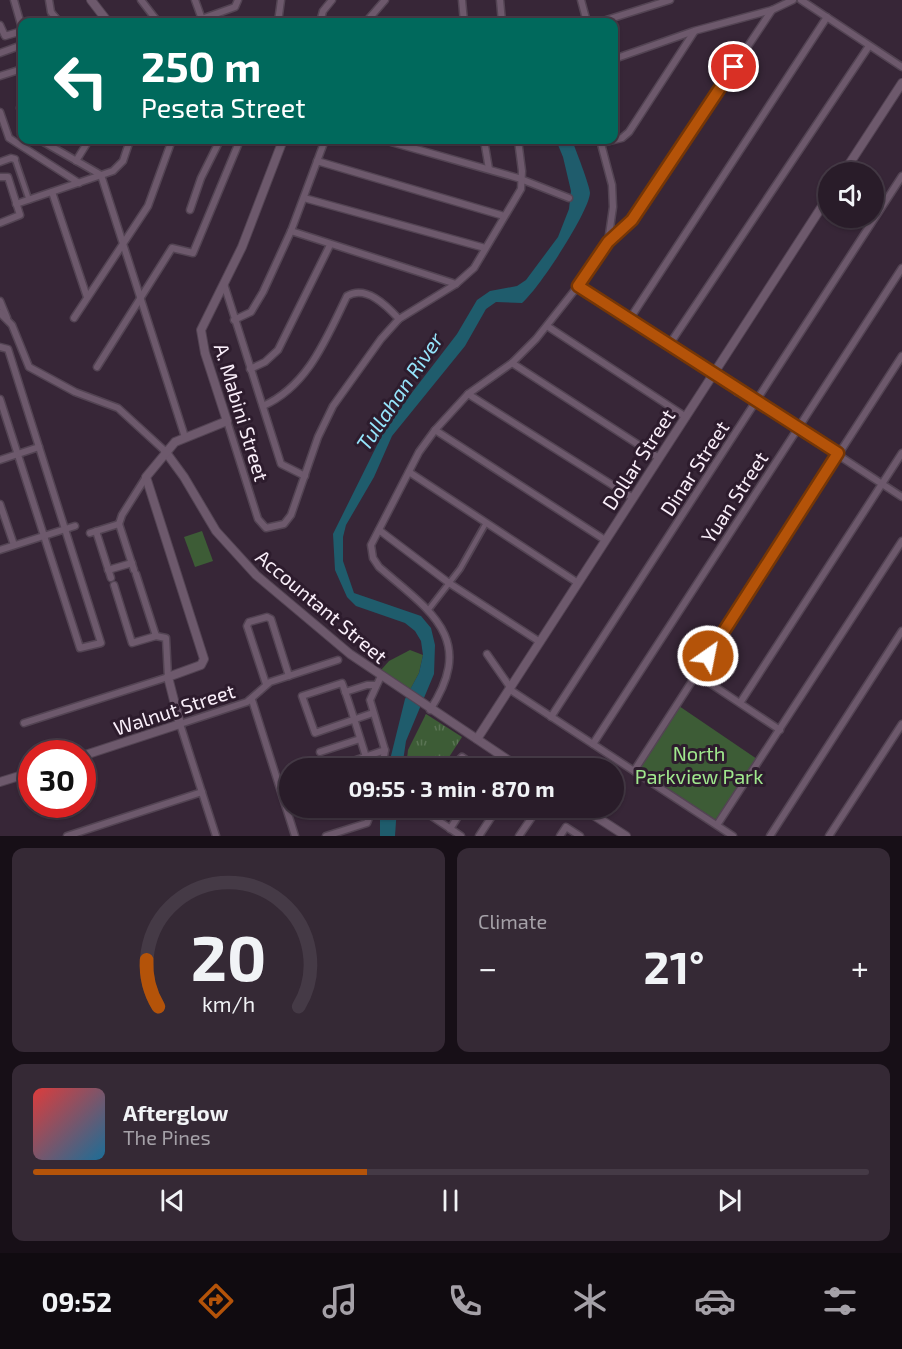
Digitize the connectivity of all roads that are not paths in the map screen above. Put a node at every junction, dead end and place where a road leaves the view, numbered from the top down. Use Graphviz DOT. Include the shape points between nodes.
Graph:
graph roads {
  1 [pos="14,0"];
  2 [pos="49,0"];
  3 [pos="91,0"];
  4 [pos="141,0"];
  5 [pos="195,0"];
  6 [pos="238,0"];
  7 [pos="281,0"];
  8 [pos="385,0"];
  9 [pos="462,0"];
  10 [pos="500,0"];
  11 [pos="581,0"];
  12 [pos="670,0"];
  13 [pos="793,0"];
  14 [pos="801,0"];
  15 [pos="328,1"];
  16 [pos="772,10"];
  17 [pos="827,17"];
  18 [pos="19,18"];
  19 [pos="56,18"];
  20 [pos="105,18"];
  21 [pos="155,18"];
  22 [pos="202,18"];
  23 [pos="210,18"];
  24 [pos="279,18"];
  25 [pos="322,18"];
  26 [pos="369,18"];
  27 [pos="464,18"];
  28 [pos="502,18"];
  29 [pos="586,18"];
  30 [pos="613,18"];
  31 [pos="0,25"];
  32 [pos="18,31"];
  33 [pos="694,32"];
  34 [pos="18,46"];
  35 [pos="870,46"];
  36 [pos="0,53"];
  37 [pos="618,58"];
  38 [pos="902,67"];
  39 [pos="18,70"];
  40 [pos="0,76"];
  41 [pos="902,83"];
  42 [pos="0,112"];
  43 [pos="618,139"];
  44 [pos="18,142"];
  45 [pos="21,144"];
  46 [pos="33,144"];
  47 [pos="47,144"];
  48 [pos="87,144"];
  49 [pos="128,144"];
  50 [pos="171,144"];
  51 [pos="218,144"];
  52 [pos="238,144"];
  53 [pos="281,144"];
  54 [pos="323,144"];
  55 [pos="398,144"];
  56 [pos="485,144"];
  57 [pos="518,144"];
  58 [pos="602,144"];
  59 [pos="27,147"];
  60 [pos="15,159"];
  61 [pos="76,161"];
  62 [pos="317,161"];
  63 [pos="0,162"];
  64 [pos="851,162"];
  65 [pos="489,170"];
  66 [pos="101,175"];
  67 [pos="902,176"];
  68 [pos="0,177"];
  69 [pos="522,181"];
  70 [pos="79,183"];
  71 [pos="52,192"];
  72 [pos="304,198"];
  73 [pos="569,198"];
  74 [pos="29,200"];
  75 [pos="16,204"];
  76 [pos="190,210"];
  77 [pos="818,212"];
  78 [pos="504,216"];
  79 [pos="0,223"];
  80 [pos="291,231"];
  81 [pos="608,242"];
  82 [pos="123,243"];
  83 [pos="330,245"];
  84 [pos="485,248"];
  85 [pos="902,268"];
  86 [pos="223,282"];
  87 [pos="456,284"];
  88 [pos="578,286"];
  89 [pos="87,297"];
  90 [pos="141,298"];
  91 [pos="0,302"];
  92 [pos="0,313"];
  93 [pos="74,318"];
  94 [pos="399,319"];
  95 [pos="234,320"];
  96 [pos="629,320"];
  97 [pos="8,321"];
  98 [pos="547,326"];
  99 [pos="669,345"];
  100 [pos="0,347"];
  101 [pos="902,356"];
  102 [pos="512,363"];
  103 [pos="97,367"];
  104 [pos="250,369"];
  105 [pos="713,374"];
  106 [pos="468,394"];
  107 [pos="0,399"];
  108 [pos="756,402"];
  109 [pos="263,406"];
  110 [pos="686,417"];
  111 [pos="228,421"];
  112 [pos="798,428"];
  113 [pos="435,430"];
  114 [pos="185,437"];
  115 [pos="39,447"];
  116 [pos="165,451"];
  117 [pos="838,453"];
  118 [pos="902,453"];
  119 [pos="18,454"];
  120 [pos="659,458"];
  121 [pos="0,460"];
  122 [pos="409,472"];
  123 [pos="305,476"];
  124 [pos="146,477"];
  125 [pos="882,484"];
  126 [pos="902,497"];
  127 [pos="633,498"];
  128 [pos="0,504"];
  129 [pos="486,523"];
  130 [pos="119,524"];
  131 [pos="75,526"];
  132 [pos="65,529"];
  133 [pos="379,530"];
  134 [pos="44,535"];
  135 [pos="605,540"];
  136 [pos="902,541"];
  137 [pos="14,545"];
  138 [pos="0,550"];
  139 [pos="134,569"];
  140 [pos="108,570"];
  141 [pos="111,578"];
  142 [pos="449,583"];
  143 [pos="578,583"];
  144 [pos="114,585"];
  145 [pos="429,609"];
  146 [pos="902,631"];
  147 [pos="156,636"];
  148 [pos="540,642"];
  149 [pos="488,654"];
  150 [pos="338,660"];
  151 [pos="696,674"];
  152 [pos="289,676"];
  153 [pos="381,676"];
  154 [pos="168,677"];
  155 [pos="266,684"];
  156 [pos="376,685"];
  157 [pos="510,688"];
  158 [pos="345,692"];
  159 [pos="252,700"];
  160 [pos="740,703"];
  161 [pos="429,709"];
  162 [pos="374,713"];
  163 [pos="551,717"];
  164 [pos="354,720"];
  165 [pos="24,723"];
  166 [pos="180,724"];
  167 [pos="902,724"];
  168 [pos="780,730"];
  169 [pos="360,739"];
  170 [pos="477,739"];
  171 [pos="593,744"];
  172 [pos="385,750"];
  173 [pos="96,751"];
  174 [pos="320,752"];
  175 [pos="366,757"];
  176 [pos="363,758"];
  177 [pos="384,758"];
  178 [pos="505,758"];
  179 [pos="634,771"];
  180 [pos="18,776"];
  181 [pos="0,782"];
  182 [pos="202,792"];
  183 [pos="370,818"];
  184 [pos="437,818"];
  185 [pos="457,818"];
  186 [pos="491,818"];
  187 [pos="531,818"];
  188 [pos="598,818"];
  189 [pos="717,825"];
  190 [pos="450,828"];
  191 [pos="67,836"];
  192 [pos="216,836"];
  193 [pos="295,836"];
  194 [pos="326,836"];
  195 [pos="461,836"];
  196 [pos="479,836"];
  197 [pos="519,836"];
  198 [pos="560,836"];
  199 [pos="580,836"];
  200 [pos="626,836"];
  201 [pos="733,836"];
  202 [pos="770,836"];
  203 [pos="829,836"];
  1 -- 18 [label="street"];
  2 -- 19 [label="street"];
  3 -- 20 [label="street"];
  4 -- 21 [label="street"];
  5 -- 22 [label="street"];
  6 -- 23 [label="street" via="235,7"];
  7 -- 24 [label="street"];
  8 -- 26 [label="street"];
  9 -- 27 [label="street"];
  10 -- 28 [label="street"];
  11 -- 29 [label="street"];
  12 -- 30 [label="street"];
  13 -- 16 [label="street"];
  14 -- 17 [label="street"];
  15 -- 25 [label="street"];
  16 -- 33 [label="street"];
  16 -- 81 [label="street" via="632,220"];
  17 -- 35 [label="street"];
  17 -- 96 [label="street"];
  31 -- 32 [label="street" via="5,36"];
  33 -- 37 [label="street"];
  33 -- 43 [label="street" via="629,132"];
  34 -- 36 [label="street"];
  35 -- 38 [label="street"];
  35 -- 99 [label="street"];
  39 -- 40 [label="street"];
  41 -- 64 [label="street"];
  42 -- 44 [label="street" via="9,138"];
  45 -- 59 [label="street"];
  46 -- 59 [label="street"];
  47 -- 61 [label="street"];
  48 -- 61 [label="street"];
  49 -- 66 [label="street" via="119,166"];
  50 -- 82 [label="street" via="148,207"];
  51 -- 76 [label="street"];
  52 -- 90 [label="street" via="193,253 173,247"];
  53 -- 86 [label="street, A. Mabini Street" via="242,247"];
  54 -- 62 [label="street"];
  55 -- 65 [label="street"];
  56 -- 65 [label="street"];
  57 -- 69 [label="street"];
  58 -- 81 [label="street" via="612,185"];
  59 -- 70 [label="street"];
  60 -- 63 [label="street"];
  60 -- 74 [label="street"];
  61 -- 66 [label="street"];
  62 -- 72 [label="street"];
  62 -- 78 [label="street"];
  65 -- 69 [label="street"];
  66 -- 70 [label="street"];
  66 -- 82 [label="street"];
  67 -- 108 [label="street, Dinar Street"];
  68 -- 75 [label="street" via="8,177"];
  69 -- 73 [label="street"];
  69 -- 78 [label="street"];
  70 -- 71 [label="street"];
  71 -- 74 [label="street"];
  71 -- 89 [label="street"];
  72 -- 80 [label="street"];
  72 -- 84 [label="street"];
  74 -- 75 [label="street"];
  75 -- 79 [label="street" via="20,216"];
  77 -- 105 [label="street, Dollar Street"];
  78 -- 84 [label="street"];
  80 -- 83 [label="street"];
  80 -- 95 [label="street" via="254,308"];
  81 -- 88 [label="street"];
  82 -- 89 [label="street"];
  82 -- 90 [label="street"];
  83 -- 87 [label="street"];
  83 -- 104 [label="street" via="278,350"];
  84 -- 87 [label="street" via="474,268"];
  85 -- 112 [label="street, Yuan Street"];
  86 -- 95 [label="street"];
  86 -- 111 [label="street, A. Mabini Street" via="201,330"];
  87 -- 94 [label="street"];
  88 -- 96 [label="street"];
  88 -- 98 [label="street"];
  89 -- 93 [label="street"];
  90 -- 103 [label="street"];
  90 -- 114 [label="street"];
  91 -- 97 [label="street, Accountant Street"];
  92 -- 97 [label="street"];
  94 -- 109 [label="street" via="377,299 362,292 347,296 298,382 282,397"];
  94 -- 123 [label="street" via="333,406"];
  95 -- 104 [label="street"];
  96 -- 99 [label="street"];
  97 -- 116 [label="street, Accountant Street" via="29,367 68,389 118,408"];
  98 -- 102 [label="street"];
  98 -- 110 [label="street"];
  99 -- 105 [label="street"];
  100 -- 115 [label="street" via="8,349"];
  101 -- 117 [label="street"];
  102 -- 106 [label="street"];
  102 -- 120 [label="street"];
  104 -- 109 [label="street"];
  105 -- 108 [label="street" via="740,388"];
  105 -- 110 [label="street, Dollar Street"];
  106 -- 113 [label="street"];
  106 -- 127 [label="street"];
  107 -- 119 [label="street"];
  108 -- 112 [label="street"];
  108 -- 163 [label="street, Dinar Street"];
  109 -- 123 [label="street" via="281,464"];
  110 -- 120 [label="street, Dollar Street"];
  111 -- 114 [label="street"];
  111 -- 123 [label="street, A. Mabini Street" via="258,519 266,528 284,524 291,515"];
  112 -- 117 [label="street"];
  112 -- 171 [label="street, Yuan Street"];
  113 -- 122 [label="street"];
  113 -- 135 [label="street"];
  114 -- 116 [label="street"];
  115 -- 119 [label="street"];
  115 -- 132 [label="street"];
  116 -- 124 [label="street"];
  116 -- 153 [label="street, Accountant Street" via="216,531 247,567 319,630"];
  117 -- 125 [label="street"];
  117 -- 151 [label="street"];
  118 -- 125 [label="street"];
  119 -- 121 [label="street"];
  119 -- 134 [label="street"];
  120 -- 127 [label="street, Dollar Street"];
  122 -- 129 [label="street"];
  122 -- 133 [label="street"];
  124 -- 130 [label="street"];
  124 -- 154 [label="street" via="204,652 203,663"];
  125 -- 126 [label="street"];
  125 -- 160 [label="street"];
  127 -- 135 [label="street, Dollar Street"];
  128 -- 137 [label="street"];
  129 -- 142 [label="street"];
  129 -- 143 [label="street"];
  130 -- 139 [label="street"];
  130 -- 140 [label="street" via="93,532"];
  131 -- 132 [label="street"];
  132 -- 134 [label="street"];
  132 -- 134 [label="street" via="102,642 81,649"];
  133 -- 142 [label="street"];
  133 -- 145 [label="street" via="371,545 373,558"];
  134 -- 137 [label="street"];
  135 -- 143 [label="street, Dollar Street"];
  136 -- 168 [label="street"];
  137 -- 138 [label="street"];
  139 -- 140 [label="street"];
  139 -- 147 [label="street"];
  140 -- 141 [label="street"];
  142 -- 145 [label="street"];
  142 -- 148 [label="street"];
  143 -- 148 [label="street, Dollar Street"];
  144 -- 147 [label="street" via="132,643"];
  145 -- 161 [label="street" via="442,625 450,663 446,680"];
  146 -- 202 [label="street"];
  147 -- 154 [label="street" via="167,640"];
  148 -- 157 [label="street, Dollar Street"];
  149 -- 157 [label="street"];
  150 -- 152 [label="street, Walnut Street"];
  151 -- 160 [label="street"];
  151 -- 179 [label="street"];
  152 -- 155 [label="street, Walnut Street"];
  152 -- 155 [label="street" via="272,619 267,616 249,622"];
  153 -- 156 [label="street"];
  153 -- 161 [label="street, Accountant Street"];
  154 -- 165 [label="street"];
  154 -- 166 [label="street"];
  155 -- 159 [label="street, Walnut Street"];
  156 -- 158 [label="street"];
  156 -- 162 [label="street" via="370,700"];
  157 -- 163 [label="street"];
  157 -- 170 [label="street, Dollar Street"];
  158 -- 164 [label="street"];
  158 -- 164 [label="street" via="340,683 302,696 314,733"];
  159 -- 166 [label="street, Walnut Street"];
  159 -- 193 [label="street"];
  160 -- 168 [label="street"];
  161 -- 170 [label="street, Accountant Street"];
  162 -- 164 [label="street"];
  162 -- 172 [label="street"];
  163 -- 171 [label="street"];
  164 -- 169 [label="street"];
  166 -- 173 [label="street, Walnut Street"];
  166 -- 182 [label="street"];
  167 -- 203 [label="street"];
  168 -- 189 [label="street"];
  169 -- 174 [label="street"];
  169 -- 175 [label="street"];
  170 -- 178 [label="street, Accountant Street"];
  171 -- 179 [label="street"];
  172 -- 175 [label="street"];
  172 -- 177 [label="street"];
  175 -- 176 [label="street"];
  179 -- 189 [label="street"];
  180 -- 181 [label="street"];
  182 -- 191 [label="street"];
  182 -- 192 [label="street"];
  183 -- 194 [label="street" via="364,825"];
  184 -- 190 [label="street"];
  185 -- 190 [label="street"];
  186 -- 196 [label="street"];
  187 -- 197 [label="street"];
  188 -- 200 [label="street"];
  189 -- 201 [label="street"];
  190 -- 195 [label="street"];
  198 -- 199 [label="street" via="566,827"];
}
